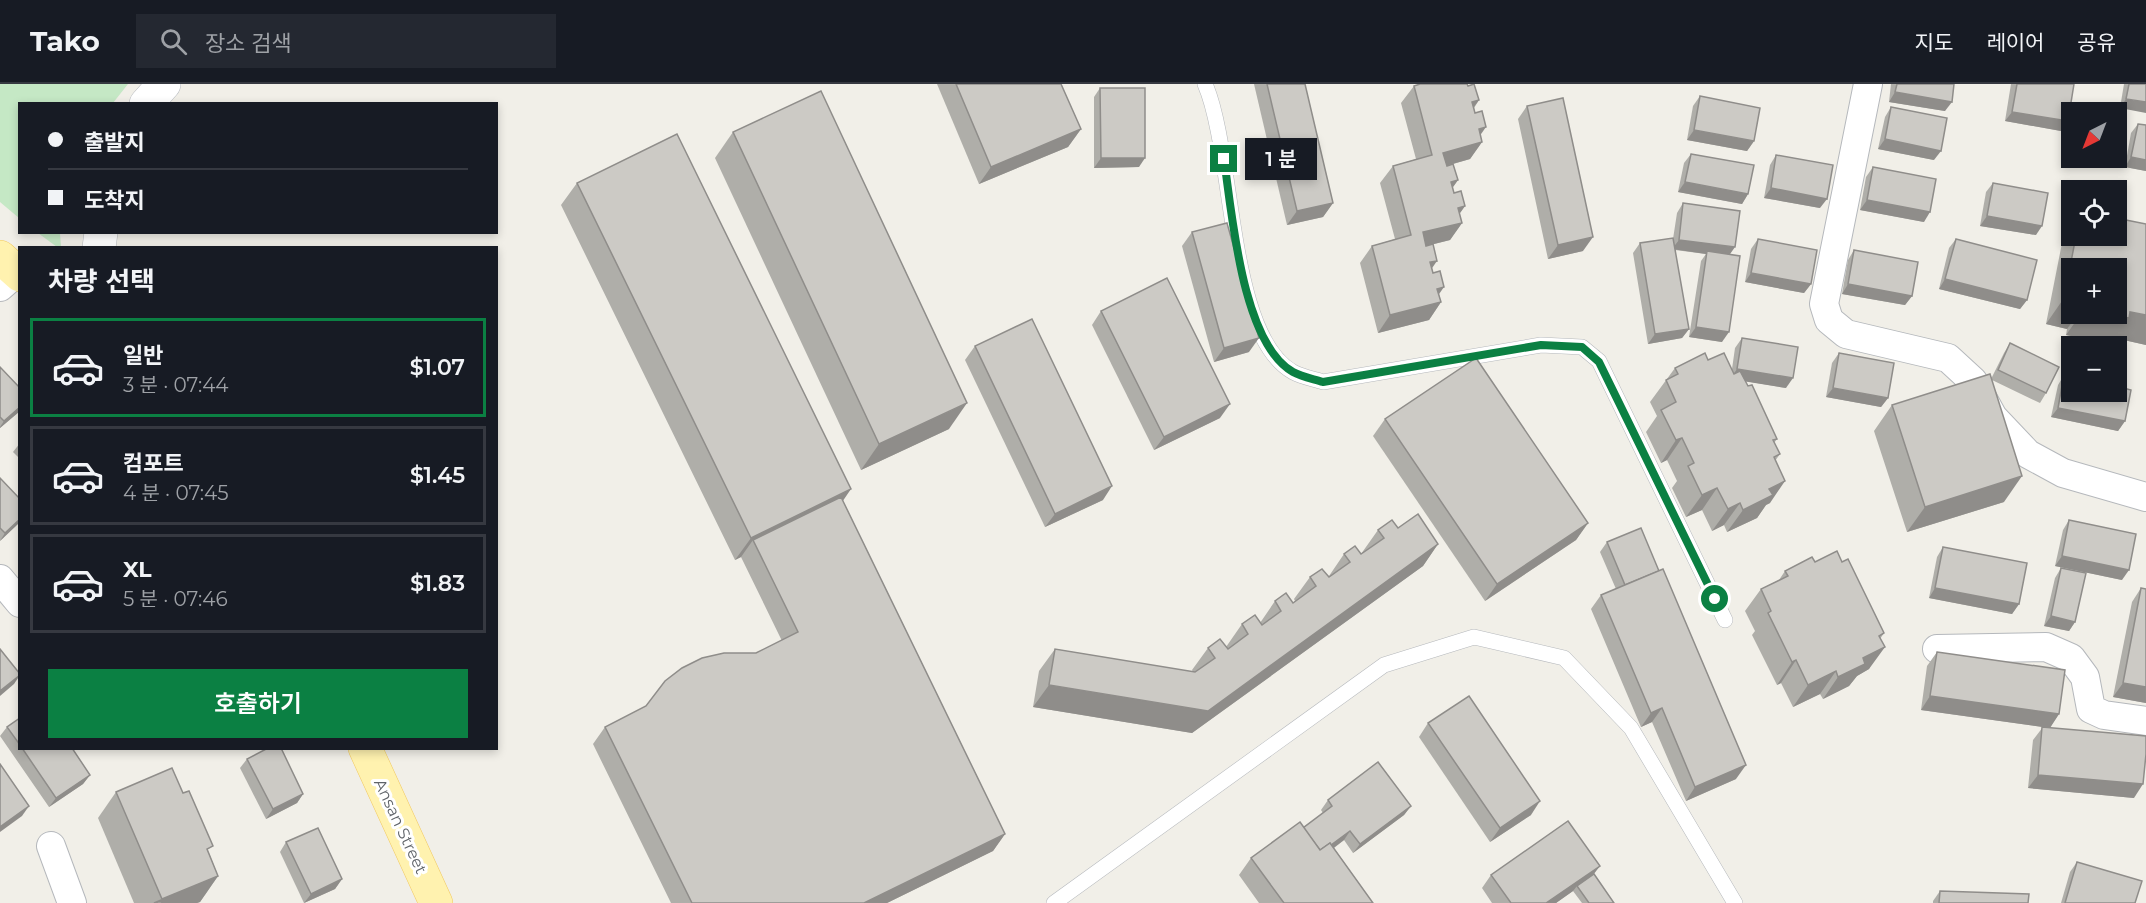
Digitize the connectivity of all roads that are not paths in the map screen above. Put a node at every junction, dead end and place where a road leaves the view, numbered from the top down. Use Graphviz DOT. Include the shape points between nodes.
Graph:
graph roads {
  1 [pos="164,84"];
  2 [pos="1205,84"];
  3 [pos="1868,84"];
  4 [pos="148,102"];
  5 [pos="2146,497"];
  6 [pos="1725,620"];
  7 [pos="1937,649"];
  8 [pos="2146,721"];
  9 [pos="366,750"];
  10 [pos="51,846"];
  11 [pos="72,903"];
  12 [pos="436,903"];
  13 [pos="1054,903"];
  14 [pos="1735,903"];
  1 -- 4 [label="main road"];
  2 -- 6 [label="lane" via="1224,159 1251,309 1267,348 1292,372 1323,382 1541,345 1582,347 1599,362"];
  3 -- 5 [label="street" via="1824,304 1829,320 1846,334 1948,358 1973,381 1993,417 2028,454 2063,473"];
  7 -- 8 [label="street" via="2046,647 2071,658 2085,677 2091,709 2104,715"];
  9 -- 12 [label="main road, Ansan Street"];
  10 -- 11 [label="street"];
  13 -- 14 [label="lane" via="1384,665 1474,637 1564,658 1631,728"];
}
